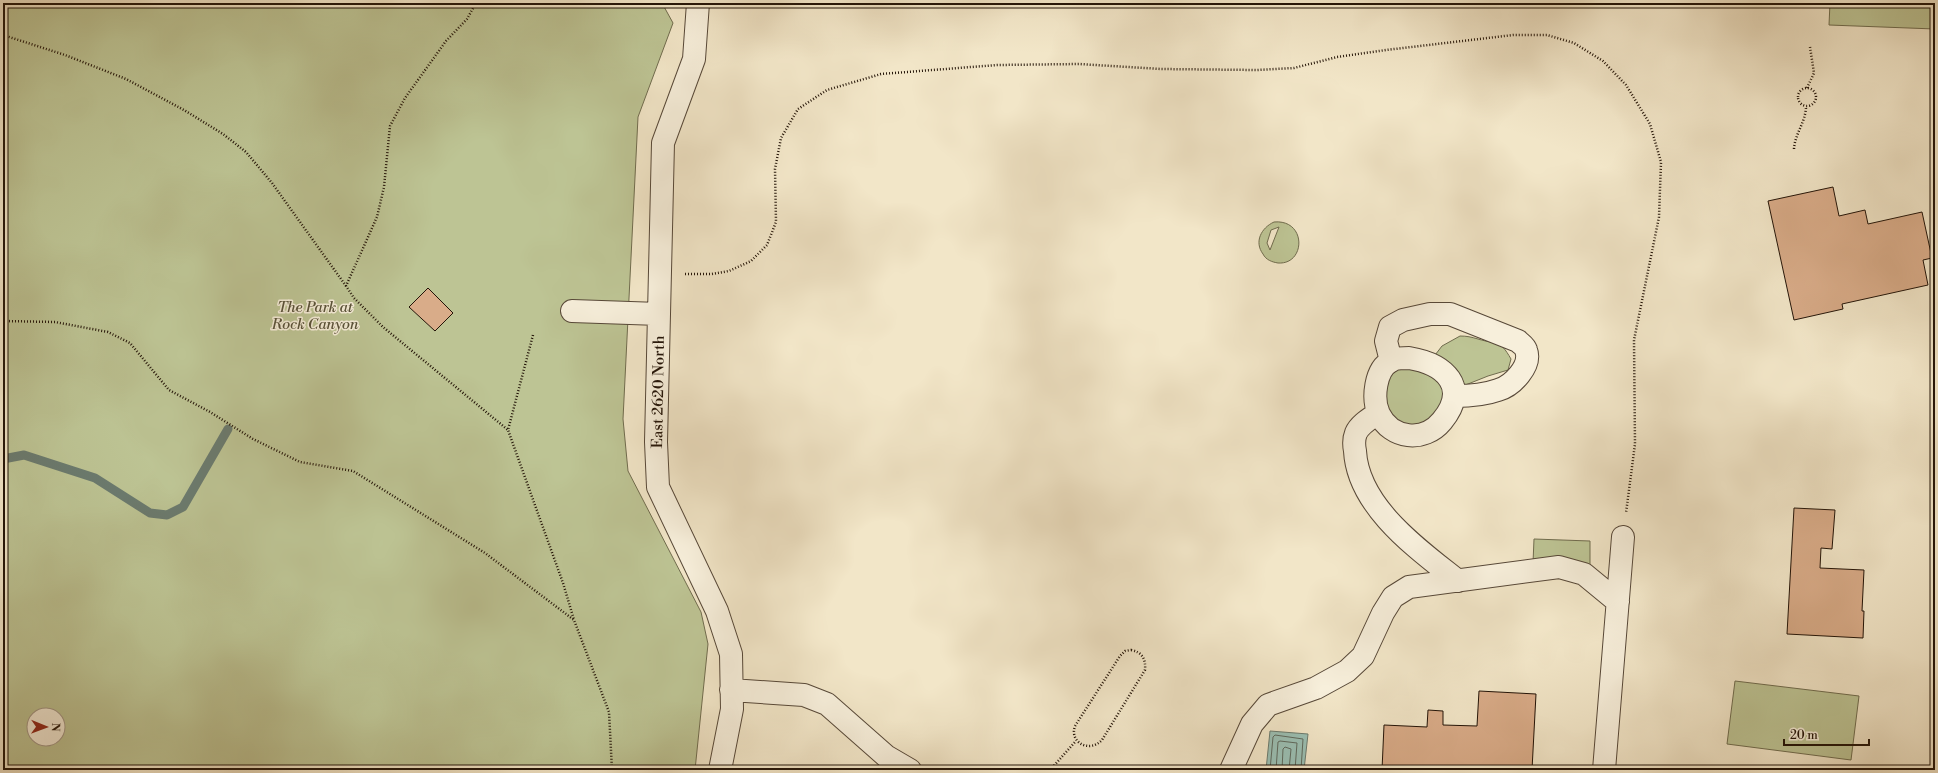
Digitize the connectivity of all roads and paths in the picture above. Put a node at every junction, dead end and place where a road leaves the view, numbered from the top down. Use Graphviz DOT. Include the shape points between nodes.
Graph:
graph roads {
  1 [pos="476,3"];
  2 [pos="698,3"];
  3 [pos="3,35"];
  4 [pos="1810,47"];
  5 [pos="1807,88"];
  6 [pos="1806,106"];
  7 [pos="1794,149"];
  8 [pos="660,274"];
  9 [pos="346,286"];
  10 [pos="572,311"];
  11 [pos="659,314"];
  12 [pos="3,321"];
  13 [pos="533,335"];
  14 [pos="1391,361"];
  15 [pos="1455,396"];
  16 [pos="1378,413"];
  17 [pos="508,430"];
  18 [pos="1623,537"];
  19 [pos="1458,581"];
  20 [pos="1618,602"];
  21 [pos="574,620"];
  22 [pos="731,690"];
  23 [pos="1076,742"];
  24 [pos="612,770"];
  25 [pos="720,770"];
  26 [pos="910,770"];
  27 [pos="1050,770"];
  28 [pos="1231,770"];
  29 [pos="1604,770"];
  1 -- 9 [label="path" via="467,19 446,41 405,98 390,126 384,187 377,217"];
  2 -- 8 [label="street, East 2620 North" via="694,59 663,143"];
  3 -- 9 [label="path" via="65,55 126,79 223,134 246,152 272,183"];
  4 -- 5 [label="path" via="1814,73"];
  5 -- 6 [label="path" via="1798,94 1799,100"];
  5 -- 6 [label="path" via="1813,90 1816,98 1811,105"];
  6 -- 7 [label="path" via="1806,115 1794,139"];
  8 -- 11 [label="street, East 2620 North"];
  8 -- 18 [label="path" via="712,274 729,271 751,261 767,245 776,222 775,169 781,138 798,109 826,90 881,74 1005,65 1079,64 1176,69 1294,68 1337,57 1386,50 1513,35 1547,35 1574,43 1603,61 1626,85 1650,124 1661,162 1659,217 1634,340 1635,444"];
  9 -- 17 [label="path" via="354,298 383,327"];
  10 -- 11 [label="street"];
  11 -- 22 [label="street, East 2620 North" via="656,442 658,487 717,611 731,654"];
  12 -- 21 [label="path" via="54,322 108,332 130,343 169,390 253,439 300,462 353,471 485,553"];
  13 -- 17 [label="path"];
  14 -- 15 [label="street" via="1409,358 1423,360 1442,370 1452,381"];
  14 -- 15 [label="street" via="1386,341 1390,327 1403,320 1430,314 1450,314 1518,341 1526,348 1528,357 1523,369 1500,390 1477,396"];
  14 -- 16 [label="street" via="1382,369 1376,382"];
  15 -- 16 [label="street" via="1451,410 1439,425 1414,437 1400,434 1389,427"];
  16 -- 19 [label="street" via="1367,420 1356,433 1354,443 1355,460 1364,485 1381,512 1400,533"];
  17 -- 21 [label="path" via="563,582"];
  18 -- 20 [label="street"];
  19 -- 20 [label="street" via="1559,567 1584,574"];
  19 -- 28 [label="street" via="1408,587 1393,597 1363,656 1348,671 1316,688 1268,705 1252,724"];
  20 -- 29 [label="street"];
  21 -- 24 [label="path" via="609,712"];
  22 -- 25 [label="street, East 2620 North" via="732,709"];
  22 -- 26 [label="street" via="804,695 827,704 886,756"];
  23 -- 23 [label="path" via="1091,746 1102,740 1145,670 1143,657 1137,652 1125,651 1120,656 1075,726 1073,732"];
  23 -- 27 [label="path"];
}
